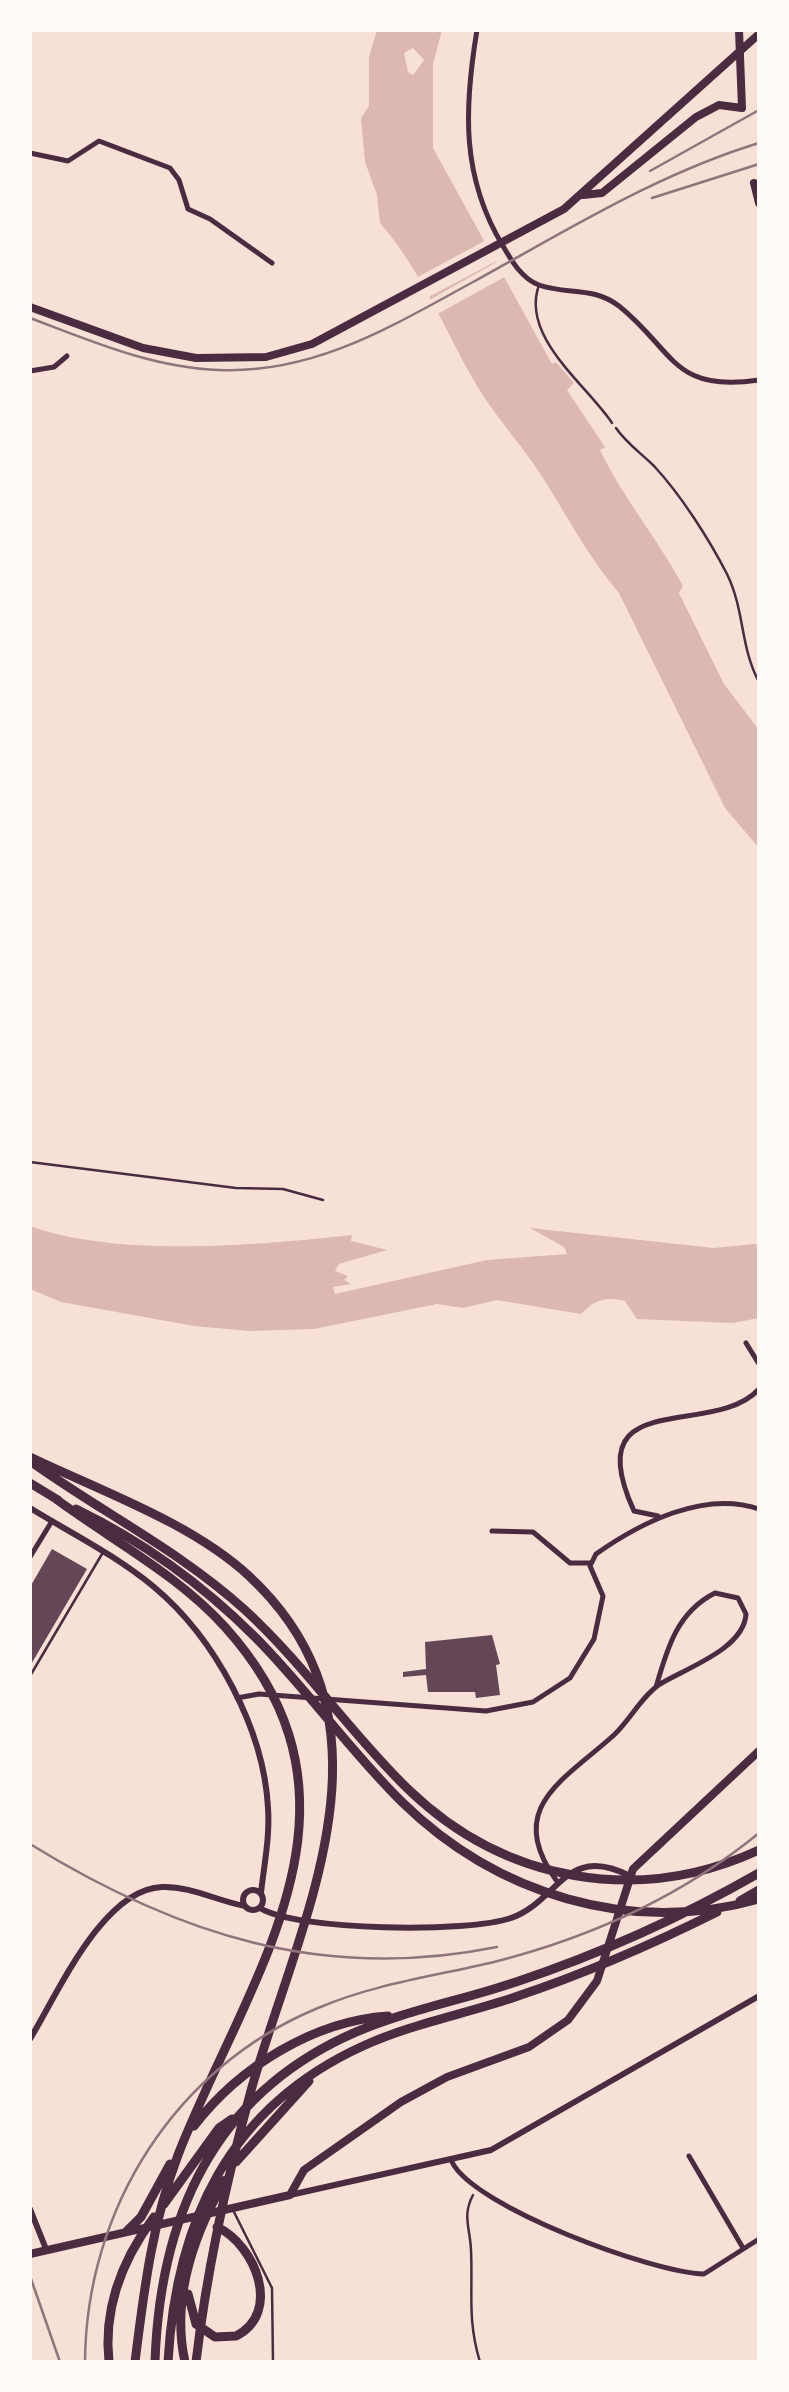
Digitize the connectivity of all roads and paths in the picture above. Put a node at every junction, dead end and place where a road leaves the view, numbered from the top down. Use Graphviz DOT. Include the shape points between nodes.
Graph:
graph roads {
  1 [pos="476,30"];
  2 [pos="739,30"];
  3 [pos="759,34"];
  4 [pos="30,153"];
  5 [pos="754,183"];
  6 [pos="583,195"];
  7 [pos="759,203"];
  8 [pos="272,264"];
  9 [pos="539,286"];
  10 [pos="30,307"];
  11 [pos="67,356"];
  12 [pos="30,371"];
  13 [pos="759,380"];
  14 [pos="612,423"];
  15 [pos="759,682"];
  16 [pos="30,1162"];
  17 [pos="323,1200"];
  18 [pos="746,1343"];
  19 [pos="759,1364"];
  20 [pos="759,1389"];
  21 [pos="30,1459"];
  22 [pos="30,1483"];
  23 [pos="56,1499"];
  24 [pos="30,1508"];
  25 [pos="759,1509"];
  26 [pos="661,1517"];
  27 [pos="52,1521"];
  28 [pos="492,1531"];
  29 [pos="103,1552"];
  30 [pos="30,1557"];
  31 [pos="590,1563"];
  32 [pos="30,1676"];
  33 [pos="656,1686"];
  34 [pos="237,1698"];
  35 [pos="759,1751"];
  36 [pos="759,1850"];
  37 [pos="759,1873"];
  38 [pos="630,1876"];
  39 [pos="556,1880"];
  40 [pos="759,1890"];
  41 [pos="261,1893"];
  42 [pos="759,1900"];
  43 [pos="245,1906"];
  44 [pos="260,1908"];
  45 [pos="759,1996"];
  46 [pos="406,2015"];
  47 [pos="30,2039"];
  48 [pos="317,2071"];
  49 [pos="242,2112"];
  50 [pos="689,2156"];
  51 [pos="452,2162"];
  52 [pos="476,2189"];
  53 [pos="290,2196"];
  54 [pos="30,2209"];
  55 [pos="228,2209"];
  56 [pos="180,2219"];
  57 [pos="125,2232"];
  58 [pos="200,2234"];
  59 [pos="759,2239"];
  60 [pos="743,2248"];
  61 [pos="46,2249"];
  62 [pos="30,2255"];
  63 [pos="109,2362"];
  64 [pos="136,2362"];
  65 [pos="155,2362"];
  66 [pos="168,2362"];
  67 [pos="185,2362"];
  68 [pos="196,2362"];
  69 [pos="273,2362"];
  70 [pos="480,2362"];
  1 -- 9 [label="street" via="471,176 509,256"];
  2 -- 6 [label="main road" via="742,108 712,108 602,193"];
  3 -- 6 [label="main road"];
  4 -- 8 [label="street" via="70,161 99,141 166,165 180,180 188,209"];
  5 -- 7 [label="main road"];
  6 -- 10 [label="main road" via="350,328 286,353 220,360 144,348"];
  9 -- 13 [label="street" via="608,298 688,375"];
  9 -- 14 [label="lane" via="535,309 547,339"];
  11 -- 12 [label="street" via="54,367"];
  14 -- 15 [label="path" via="667,482 725,570 746,629 746,659"];
  16 -- 17 [label="lane" via="283,1189"];
  18 -- 19 [label="street"];
  20 -- 26 [label="street" via="743,1400 651,1422 624,1444 619,1464 634,1511"];
  21 -- 36 [label="highway" via="189,1564 275,1640 435,1812 490,1849 552,1872 621,1882 691,1874"];
  21 -- 68 [label="highway" via="196,1536 234,1562 283,1615 328,1715 332,1814 234,2158"];
  22 -- 23 [label="highway"];
  23 -- 42 [label="highway" via="182,1574 263,1646 417,1816 482,1864 538,1890 610,1909 680,1912"];
  23 -- 64 [label="highway" via="194,1597 239,1644 281,1719 298,1801 289,1896 263,1971 169,2180 150,2247"];
  24 -- 27 [label="street"];
  25 -- 26 [label="street" via="724,1503"];
  26 -- 31 [label="street"];
  27 -- 29 [label="street"];
  27 -- 30 [label="street"];
  28 -- 31 [label="street" via="533,1532 570,1563"];
  29 -- 32 [label="lane"];
  29 -- 34 [label="street" via="173,1605"];
  31 -- 34 [label="street" via="603,1595 594,1639 570,1678 532,1702 486,1711 260,1694"];
  33 -- 33 [label="street" via="740,1632 746,1614 738,1598 718,1592 688,1611"];
  33 -- 39 [label="street" via="539,1810 535,1838"];
  34 -- 41 [label="street" via="267,1794"];
  35 -- 38 [label="main road"];
  37 -- 46 [label="highway" via="636,1935 519,1981"];
  38 -- 39 [label="street" via="599,1866"];
  38 -- 53 [label="main road" via="597,1981 568,2020 540,2042 408,2097 312,2164"];
  39 -- 44 [label="street" via="524,1912 494,1922 354,1926"];
  40 -- 48 [label="highway" via="631,1952 514,1998 388,2036"];
  41 -- 43 [label="street" via="247,1892"];
  41 -- 44 [label="street"];
  43 -- 44 [label="street"];
  43 -- 47 [label="street" via="195,1892 145,1890 122,1902"];
  45 -- 51 [label="street" via="506,2144"];
  46 -- 49 [label="highway" via="316,2052"];
  46 -- 57 [label="highway" via="356,2018 242,2077 198,2121 142,2216"];
  48 -- 58 [label="highway" via="232,2169"];
  48 -- 66 [label="highway" via="254,2124 212,2182 179,2269"];
  49 -- 63 [label="highway" via="219,2128 128,2256 111,2306"];
  49 -- 65 [label="highway" via="205,2162 174,2228 160,2290"];
  50 -- 60 [label="street"];
  51 -- 52 [label="street"];
  51 -- 53 [label="street"];
  52 -- 60 [label="street" via="603,2250 692,2273 716,2269"];
  52 -- 70 [label="path" via="465,2214 469,2312"];
  53 -- 55 [label="main road"];
  54 -- 61 [label="street"];
  55 -- 56 [label="main road"];
  55 -- 69 [label="lane" via="272,2288"];
  56 -- 57 [label="main road"];
  56 -- 58 [label="highway" via="235,2239 260,2288 259,2316 236,2336 205,2333 190,2315"];
  57 -- 61 [label="main road"];
  58 -- 67 [label="highway" via="181,2310"];
  59 -- 60 [label="street"];
  61 -- 62 [label="main road"];
}
